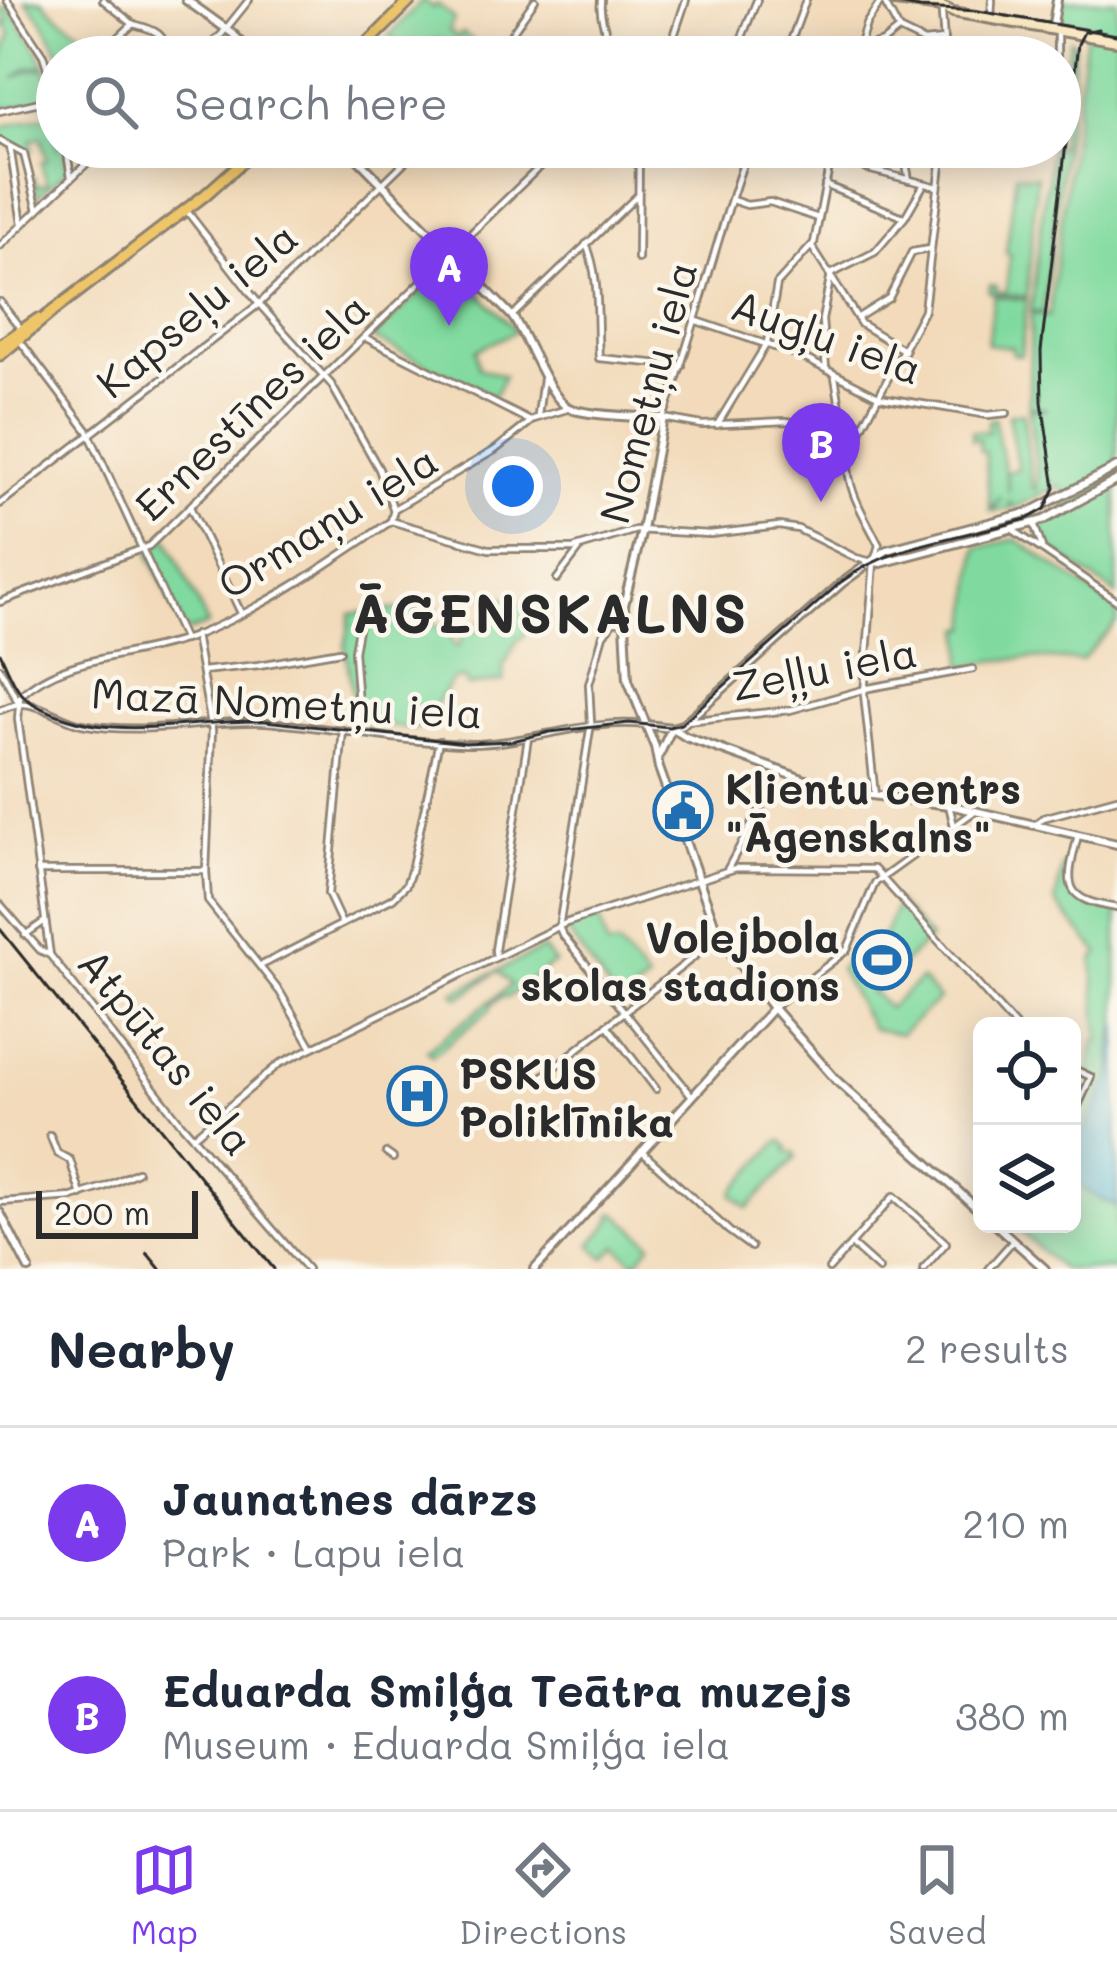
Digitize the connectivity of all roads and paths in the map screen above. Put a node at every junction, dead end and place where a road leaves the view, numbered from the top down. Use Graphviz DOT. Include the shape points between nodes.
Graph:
graph roads {
  1 [pos="8,0"];
  2 [pos="103,0"];
  3 [pos="186,0"];
  4 [pos="249,0"];
  5 [pos="535,0"];
  6 [pos="601,0"];
  7 [pos="686,0"];
  8 [pos="758,0"];
  9 [pos="806,0"];
  10 [pos="884,0"];
  11 [pos="992,0"];
  12 [pos="1057,0"];
  13 [pos="407,1"];
  14 [pos="942,4"];
  15 [pos="991,19"];
  16 [pos="133,24"];
  17 [pos="226,29"];
  18 [pos="899,30"];
  19 [pos="1055,30"];
  20 [pos="120,36"];
  21 [pos="161,36"];
  22 [pos="219,36"];
  23 [pos="234,36"];
  24 [pos="374,36"];
  25 [pos="510,36"];
  26 [pos="607,36"];
  27 [pos="675,36"];
  28 [pos="743,36"];
  29 [pos="793,36"];
  30 [pos="863,36"];
  31 [pos="891,36"];
  32 [pos="912,36"];
  33 [pos="945,36"];
  34 [pos="1055,36"];
  35 [pos="1117,41"];
  36 [pos="36,45"];
  37 [pos="36,103"];
  38 [pos="0,111"];
  39 [pos="0,141"];
  40 [pos="10,147"];
  41 [pos="70,168"];
  42 [pos="82,168"];
  43 [pos="235,168"];
  44 [pos="367,168"];
  45 [pos="399,168"];
  46 [pos="539,168"];
  47 [pos="638,168"];
  48 [pos="741,168"];
  49 [pos="829,168"];
  50 [pos="865,168"];
  51 [pos="907,168"];
  52 [pos="940,168"];
  53 [pos="72,178"];
  54 [pos="909,180"];
  55 [pos="383,184"];
  56 [pos="924,184"];
  57 [pos="825,185"];
  58 [pos="938,188"];
  59 [pos="637,196"];
  60 [pos="730,199"];
  61 [pos="38,210"];
  62 [pos="186,210"];
  63 [pos="905,217"];
  64 [pos="818,218"];
  65 [pos="22,225"];
  66 [pos="586,244"];
  67 [pos="0,246"];
  68 [pos="812,247"];
  69 [pos="932,248"];
  70 [pos="451,254"];
  71 [pos="638,259"];
  72 [pos="831,274"];
  73 [pos="0,302"];
  74 [pos="259,304"];
  75 [pos="512,316"];
  76 [pos="857,318"];
  77 [pos="697,321"];
  78 [pos="20,335"];
  79 [pos="366,338"];
  80 [pos="767,344"];
  81 [pos="0,345"];
  82 [pos="905,351"];
  83 [pos="0,355"];
  84 [pos="682,366"];
  85 [pos="826,369"];
  86 [pos="543,373"];
  87 [pos="836,374"];
  88 [pos="325,378"];
  89 [pos="880,397"];
  90 [pos="569,408"];
  91 [pos="1007,413"];
  92 [pos="538,418"];
  93 [pos="663,418"];
  94 [pos="530,421"];
  95 [pos="717,424"];
  96 [pos="843,430"];
  97 [pos="90,435"];
  98 [pos="848,454"];
  99 [pos="1117,466"];
  100 [pos="1117,480"];
  101 [pos="1081,486"];
  102 [pos="1087,496"];
  103 [pos="0,505"];
  104 [pos="190,507"];
  105 [pos="394,509"];
  106 [pos="391,521"];
  107 [pos="1034,523"];
  108 [pos="642,530"];
  109 [pos="1013,530"];
  110 [pos="582,547"];
  111 [pos="1042,547"];
  112 [pos="142,549"];
  113 [pos="874,562"];
  114 [pos="557,579"];
  115 [pos="1117,601"];
  116 [pos="0,602"];
  117 [pos="361,613"];
  118 [pos="242,614"];
  119 [pos="625,621"];
  120 [pos="195,635"];
  121 [pos="184,640"];
  122 [pos="340,651"];
  123 [pos="0,668"];
  124 [pos="973,669"];
  125 [pos="202,671"];
  126 [pos="864,690"];
  127 [pos="19,704"];
  128 [pos="0,710"];
  129 [pos="686,721"];
  130 [pos="212,724"];
  131 [pos="646,725"];
  132 [pos="672,728"];
  133 [pos="588,729"];
  134 [pos="343,730"];
  135 [pos="360,732"];
  136 [pos="527,738"];
  137 [pos="439,741"];
  138 [pos="657,759"];
  139 [pos="769,792"];
  140 [pos="875,796"];
  141 [pos="1117,798"];
  142 [pos="949,805"];
  143 [pos="975,811"];
  144 [pos="1035,825"];
  145 [pos="954,826"];
  146 [pos="1078,836"];
  147 [pos="1117,844"];
  148 [pos="727,870"];
  149 [pos="38,871"];
  150 [pos="206,871"];
  151 [pos="882,877"];
  152 [pos="698,879"];
  153 [pos="0,904"];
  154 [pos="1117,908"];
  155 [pos="45,921"];
  156 [pos="342,924"];
  157 [pos="559,927"];
  158 [pos="25,935"];
  159 [pos="718,937"];
  160 [pos="50,955"];
  161 [pos="496,957"];
  162 [pos="260,966"];
  163 [pos="773,1009"];
  164 [pos="624,1012"];
  165 [pos="1007,1017"];
  166 [pos="607,1025"];
  167 [pos="312,1047"];
  168 [pos="1081,1072"];
  169 [pos="537,1081"];
  170 [pos="656,1089"];
  171 [pos="692,1096"];
  172 [pos="1081,1099"];
  173 [pos="50,1135"];
  174 [pos="194,1136"];
  175 [pos="641,1151"];
  176 [pos="386,1153"];
  177 [pos="393,1158"];
  178 [pos="137,1172"];
  179 [pos="81,1195"];
  180 [pos="0,1202"];
  181 [pos="973,1203"];
  182 [pos="0,1213"];
  183 [pos="1006,1233"];
  184 [pos="1014,1240"];
  185 [pos="851,1244"];
  186 [pos="751,1246"];
  187 [pos="29,1269"];
  188 [pos="307,1269"];
  189 [pos="535,1269"];
  190 [pos="829,1269"];
  191 [pos="879,1269"];
  192 [pos="923,1269"];
  193 [pos="988,1269"];
  194 [pos="1045,1269"];
  1 -- 36 [label="street"];
  2 -- 16 [label="street"];
  3 -- 17 [label="street"];
  4 -- 17 [label="street"];
  5 -- 25 [label="street"];
  6 -- 26 [label="street"];
  7 -- 27 [label="street"];
  8 -- 28 [label="street"];
  9 -- 29 [label="street"];
  10 -- 14 [label="main road"];
  10 -- 18 [label="street"];
  10 -- 30 [label="street"];
  11 -- 15 [label="street"];
  12 -- 19 [label="street"];
  13 -- 24 [label="main road"];
  14 -- 15 [label="main road"];
  14 -- 33 [label="street"];
  15 -- 19 [label="main road"];
  16 -- 20 [label="street"];
  16 -- 21 [label="street"];
  17 -- 22 [label="street"];
  17 -- 23 [label="street"];
  18 -- 31 [label="street"];
  18 -- 32 [label="street"];
  19 -- 34 [label="street"];
  19 -- 35 [label="main road"];
  37 -- 38 [label="street"];
  39 -- 40 [label="street"];
  40 -- 61 [label="street" via="24,154"];
  40 -- 65 [label="street"];
  41 -- 53 [label="street"];
  42 -- 53 [label="street"];
  43 -- 62 [label="main road"];
  44 -- 55 [label="street"];
  45 -- 55 [label="street, Kapseļu iela"];
  46 -- 70 [label="street, Ernestīnes iela"];
  47 -- 59 [label="street"];
  48 -- 60 [label="street, Nometņu iela"];
  49 -- 57 [label="street"];
  50 -- 54 [label="street"];
  51 -- 54 [label="street"];
  52 -- 58 [label="street"];
  53 -- 61 [label="street"];
  54 -- 56 [label="street"];
  55 -- 70 [label="street"];
  55 -- 74 [label="street, Kapseļu iela"];
  56 -- 58 [label="street"];
  56 -- 63 [label="street"];
  57 -- 63 [label="street"];
  57 -- 64 [label="street"];
  58 -- 69 [label="street"];
  59 -- 66 [label="street"];
  59 -- 71 [label="street"];
  60 -- 64 [label="street"];
  60 -- 77 [label="street, Nometņu iela"];
  61 -- 65 [label="street"];
  62 -- 74 [label="street"];
  62 -- 78 [label="main road"];
  63 -- 72 [label="street" via="875,251"];
  64 -- 68 [label="street"];
  65 -- 67 [label="street"];
  66 -- 75 [label="street"];
  66 -- 84 [label="street" via="599,358"];
  68 -- 72 [label="street"];
  68 -- 80 [label="street" via="777,284"];
  69 -- 76 [label="street" via="912,252 892,294"];
  69 -- 82 [label="street" via="924,310"];
  70 -- 75 [label="street"];
  70 -- 79 [label="street, Ernestīnes iela"];
  72 -- 76 [label="street"];
  72 -- 85 [label="street" via="822,320"];
  73 -- 78 [label="street"];
  74 -- 88 [label="street"];
  74 -- 97 [label="street, Kapseļu iela"];
  75 -- 86 [label="street"];
  76 -- 82 [label="street"];
  77 -- 80 [label="street, Augļu iela"];
  77 -- 84 [label="street, Nometņu iela"];
  78 -- 81 [label="main road"];
  78 -- 83 [label="main road"];
  78 -- 97 [label="street"];
  79 -- 88 [label="street, Ernestīnes iela"];
  79 -- 94 [label="street"];
  80 -- 85 [label="street, Augļu iela"];
  80 -- 95 [label="street"];
  82 -- 89 [label="street"];
  84 -- 93 [label="street, Nometņu iela"];
  85 -- 87 [label="street, Augļu iela"];
  86 -- 90 [label="street"];
  86 -- 92 [label="street"];
  87 -- 89 [label="street, Augļu iela"];
  87 -- 96 [label="street"];
  88 -- 104 [label="street, Ernestīnes iela"];
  88 -- 105 [label="street"];
  89 -- 91 [label="street, Augļu iela"];
  89 -- 98 [label="street"];
  90 -- 92 [label="street, Ormaņu iela"];
  90 -- 93 [label="street"];
  92 -- 94 [label="street, Ormaņu iela"];
  93 -- 95 [label="street"];
  93 -- 108 [label="street, Nometņu iela"];
  94 -- 105 [label="street, Ormaņu iela"];
  95 -- 96 [label="street" via="785,421"];
  96 -- 98 [label="street"];
  97 -- 103 [label="street, Kapseļu iela"];
  97 -- 112 [label="street"];
  98 -- 113 [label="street" via="850,488 879,545"];
  99 -- 101 [label="street"];
  100 -- 102 [label="street"];
  101 -- 102 [label="street"];
  101 -- 113 [label="street" via="1021,516 894,547"];
  102 -- 107 [label="street"];
  104 -- 112 [label="street, Ernestīnes iela"];
  104 -- 118 [label="street"];
  105 -- 106 [label="street, Ormaņu iela"];
  106 -- 110 [label="street" via="489,550"];
  106 -- 118 [label="street, Ormaņu iela"];
  107 -- 109 [label="street"];
  107 -- 111 [label="street"];
  108 -- 110 [label="street"];
  108 -- 113 [label="street" via="789,526"];
  108 -- 119 [label="street, Nometņu iela"];
  109 -- 111 [label="street"];
  109 -- 113 [label="street"];
  110 -- 114 [label="street"];
  111 -- 115 [label="street"];
  112 -- 116 [label="street, Ernestīnes iela"];
  112 -- 121 [label="street"];
  113 -- 126 [label="street"];
  113 -- 129 [label="street"];
  117 -- 135 [label="street" via="354,651"];
  118 -- 120 [label="street, Ormaņu iela"];
  119 -- 131 [label="street, Nometņu iela" via="628,680"];
  119 -- 133 [label="street" via="611,624 600,645"];
  120 -- 121 [label="street, Ormaņu iela"];
  120 -- 125 [label="street"];
  121 -- 127 [label="street, Ormaņu iela" via="60,670 21,694"];
  122 -- 125 [label="street"];
  123 -- 127 [label="street"];
  124 -- 126 [label="street, Zeļļu iela"];
  125 -- 130 [label="street"];
  126 -- 129 [label="street, Zeļļu iela" via="795,710"];
  126 -- 140 [label="street"];
  127 -- 128 [label="street"];
  127 -- 130 [label="street, Mazā Nometņu iela" via="94,726"];
  127 -- 149 [label="street, Atpūtas iela"];
  129 -- 132 [label="street"];
  130 -- 134 [label="street, Mazā Nometņu iela"];
  130 -- 150 [label="street"];
  131 -- 132 [label="street"];
  131 -- 133 [label="street, Mazā Nometņu iela"];
  131 -- 138 [label="street, Nometņu iela"];
  132 -- 138 [label="street"];
  132 -- 140 [label="street" via="833,790"];
  133 -- 136 [label="street, Mazā Nometņu iela"];
  133 -- 157 [label="street"];
  134 -- 135 [label="street, Mazā Nometņu iela"];
  134 -- 156 [label="street" via="328,894"];
  135 -- 137 [label="street, Mazā Nometņu iela"];
  136 -- 137 [label="street, Mazā Nometņu iela"];
  136 -- 161 [label="street"];
  137 -- 156 [label="street" via="406,885"];
  138 -- 152 [label="street, Nometņu iela"];
  139 -- 148 [label="street"];
  140 -- 142 [label="street"];
  141 -- 144 [label="street"];
  142 -- 143 [label="street"];
  142 -- 145 [label="street"];
  143 -- 144 [label="street"];
  143 -- 145 [label="street"];
  144 -- 146 [label="street"];
  145 -- 151 [label="street"];
  146 -- 147 [label="street"];
  146 -- 154 [label="street" via="1070,885 1087,902"];
  148 -- 151 [label="street" via="866,867"];
  148 -- 152 [label="street"];
  149 -- 150 [label="street"];
  149 -- 155 [label="street, Atpūtas iela"];
  150 -- 162 [label="street" via="208,902"];
  151 -- 163 [label="street" via="841,957"];
  151 -- 165 [label="street"];
  152 -- 157 [label="street"];
  152 -- 159 [label="street, Nometņu iela"];
  153 -- 158 [label="street"];
  155 -- 158 [label="street"];
  155 -- 160 [label="street, Atpūtas iela"];
  156 -- 162 [label="street"];
  157 -- 161 [label="street"];
  157 -- 164 [label="street"];
  158 -- 160 [label="street"];
  159 -- 163 [label="street, Nometņu iela"];
  159 -- 164 [label="street"];
  160 -- 174 [label="street, Atpūtas iela"];
  161 -- 167 [label="street"];
  162 -- 167 [label="street"];
  163 -- 171 [label="street"];
  163 -- 181 [label="street, Nometņu iela" via="836,1080"];
  164 -- 166 [label="street"];
  164 -- 171 [label="street"];
  166 -- 169 [label="street"];
  166 -- 170 [label="street"];
  167 -- 174 [label="street" via="268,1072"];
  168 -- 172 [label="street" via="1091,1077"];
  171 -- 175 [label="street"];
  173 -- 179 [label="street" via="70,1160"];
  174 -- 188 [label="street, Atpūtas iela"];
  175 -- 186 [label="street"];
  175 -- 189 [label="street"];
  176 -- 177 [label="street"];
  178 -- 179 [label="street"];
  179 -- 180 [label="street"];
  182 -- 187 [label="street"];
  183 -- 184 [label="street"];
  184 -- 193 [label="street"];
  184 -- 194 [label="street"];
  185 -- 190 [label="street"];
  185 -- 191 [label="street"];
  185 -- 192 [label="street" via="894,1196 946,1243"];
}
